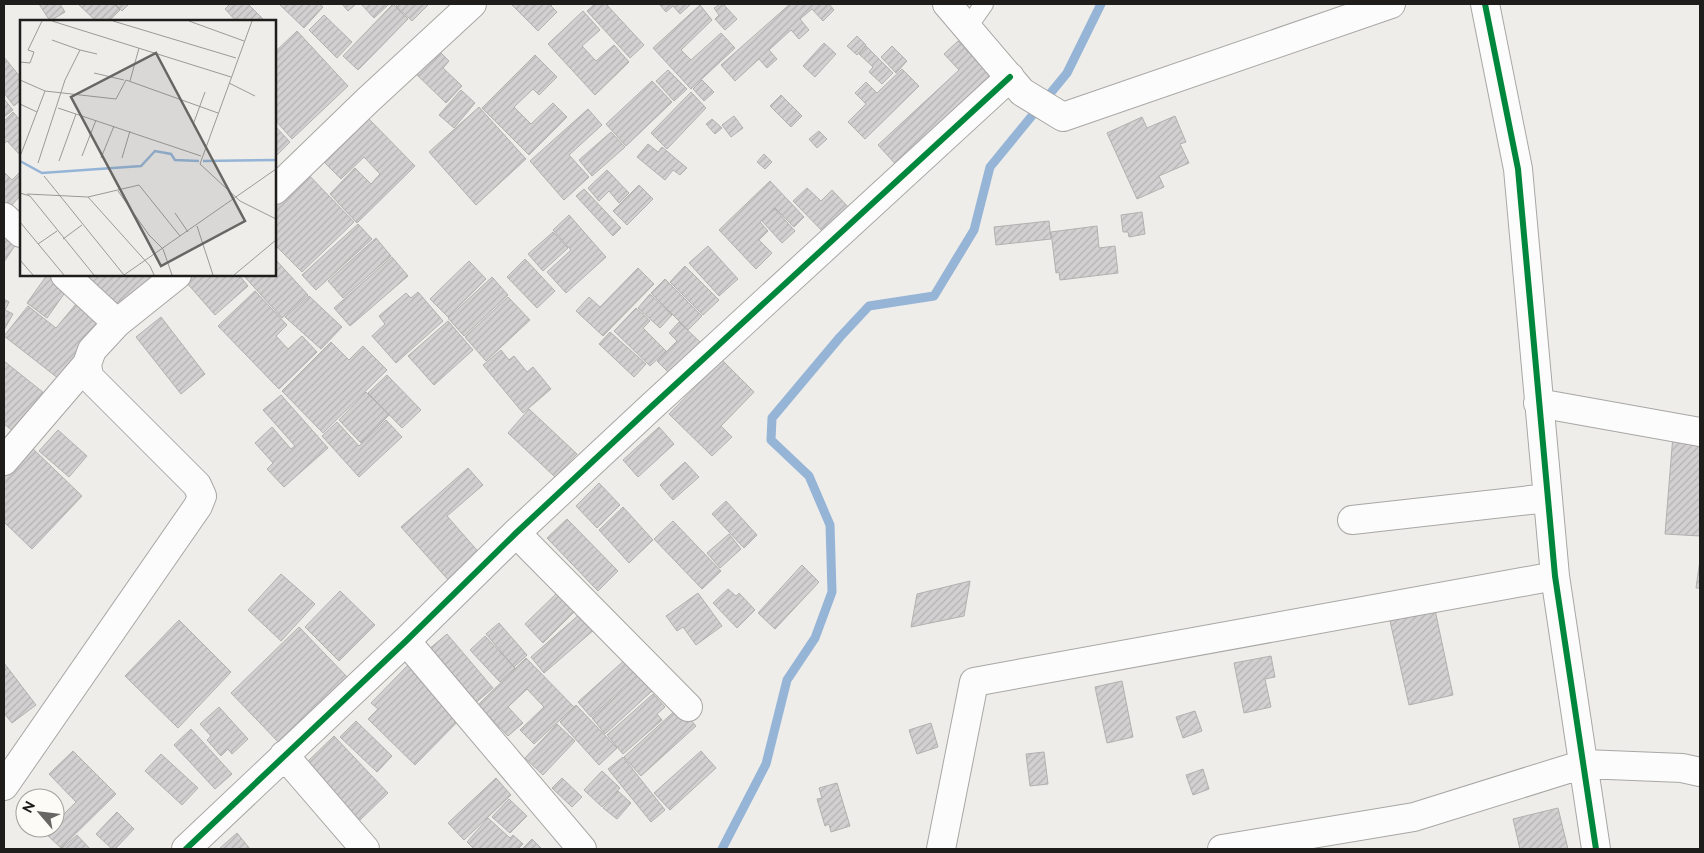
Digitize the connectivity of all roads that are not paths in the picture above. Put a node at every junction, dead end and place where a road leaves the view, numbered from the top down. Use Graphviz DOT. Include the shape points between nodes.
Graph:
graph roads {
  1 [pos="472,4"];
  2 [pos="947,4"];
  3 [pos="984,4"];
  4 [pos="1390,4"];
  5 [pos="1485,4"];
  6 [pos="967,28"];
  7 [pos="1016,84"];
  8 [pos="276,189"];
  9 [pos="4,217"];
  10 [pos="20,233"];
  11 [pos="67,276"];
  12 [pos="176,276"];
  13 [pos="117,323"];
  14 [pos="87,364"];
  15 [pos="1538,403"];
  16 [pos="1700,432"];
  17 [pos="4,461"];
  18 [pos="1548,498"];
  19 [pos="1352,520"];
  20 [pos="516,533"];
  21 [pos="1555,576"];
  22 [pos="406,641"];
  23 [pos="688,707"];
  24 [pos="284,755"];
  25 [pos="1584,764"];
  26 [pos="1700,772"];
  27 [pos="4,786"];
  28 [pos="186,849"];
  29 [pos="365,849"];
  30 [pos="582,849"];
  31 [pos="941,849"];
  32 [pos="1222,849"];
  33 [pos="1596,849"];
  1 -- 8 [label="street"];
  2 -- 6 [label="street"];
  3 -- 6 [label="lane"];
  4 -- 7 [label="street" via="1063,117"];
  5 -- 15 [label="street" via="1518,170"];
  6 -- 7 [label="street"];
  7 -- 20 [label="street" via="665,394"];
  9 -- 10 [label="street"];
  11 -- 13 [label="street"];
  12 -- 13 [label="street"];
  13 -- 14 [label="street" via="92,350"];
  14 -- 17 [label="street"];
  14 -- 27 [label="street" via="90,377 197,485 202,496"];
  15 -- 16 [label="street"];
  15 -- 18 [label="street"];
  18 -- 19 [label="street"];
  18 -- 21 [label="street"];
  20 -- 22 [label="street"];
  20 -- 23 [label="street"];
  21 -- 25 [label="street"];
  21 -- 31 [label="street" via="974,682"];
  22 -- 24 [label="street"];
  22 -- 30 [label="street"];
  24 -- 28 [label="street"];
  24 -- 29 [label="street"];
  25 -- 26 [label="street" via="1682,768"];
  25 -- 32 [label="street" via="1414,817"];
  25 -- 33 [label="street"];
}
